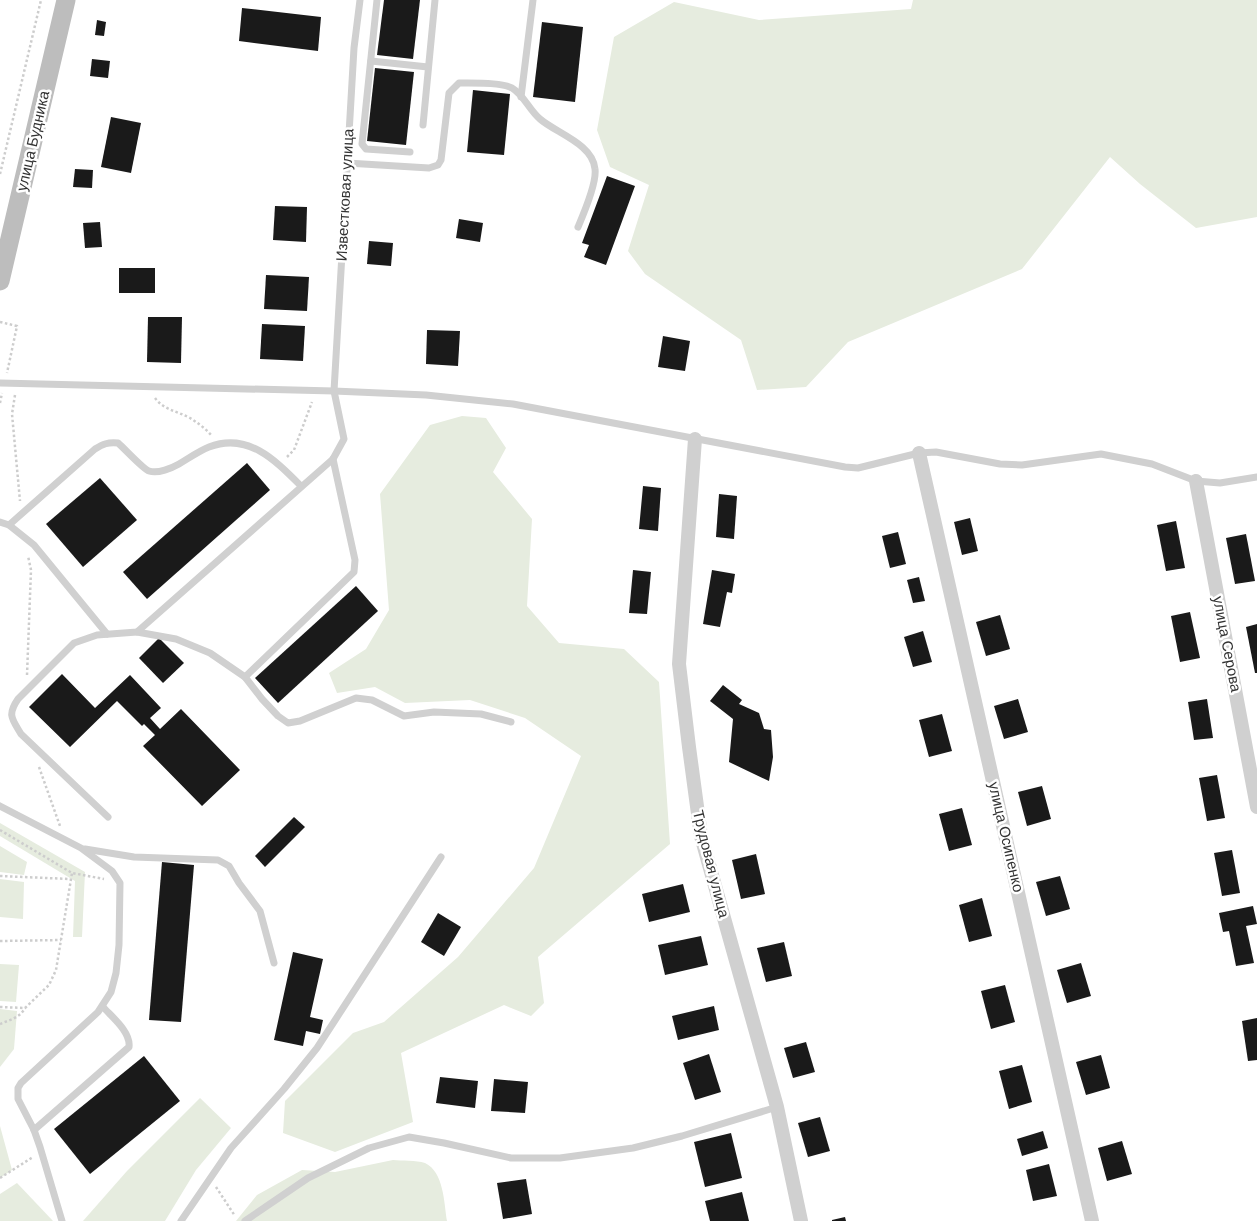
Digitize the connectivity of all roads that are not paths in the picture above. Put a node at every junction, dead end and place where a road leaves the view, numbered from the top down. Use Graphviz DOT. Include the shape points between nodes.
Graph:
graph roads {
  1 [pos="66,0"];
  2 [pos="360,0"];
  3 [pos="378,0"];
  4 [pos="435,0"];
  5 [pos="533,0"];
  6 [pos="371,61"];
  7 [pos="428,67"];
  8 [pos="522,97"];
  9 [pos="423,125"];
  10 [pos="410,152"];
  11 [pos="347,163"];
  12 [pos="578,227"];
  13 [pos="0,281"];
  14 [pos="2,383"];
  15 [pos="334,391"];
  16 [pos="695,439"];
  17 [pos="919,453"];
  18 [pos="333,459"];
  19 [pos="1257,478"];
  20 [pos="1196,481"];
  21 [pos="301,486"];
  22 [pos="0,522"];
  23 [pos="9,525"];
  24 [pos="137,632"];
  25 [pos="107,634"];
  26 [pos="245,677"];
  27 [pos="511,722"];
  28 [pos="0,806"];
  29 [pos="1257,808"];
  30 [pos="108,817"];
  31 [pos="81,848"];
  32 [pos="441,857"];
  33 [pos="274,963"];
  34 [pos="103,1007"];
  35 [pos="777,1107"];
  36 [pos="34,1130"];
  37 [pos="62,1221"];
  38 [pos="181,1221"];
  39 [pos="245,1221"];
  40 [pos="801,1221"];
  41 [pos="1092,1221"];
  1 -- 13 [label="main road, улица Будника"];
  2 -- 11 [label="lane, Известковая улица"];
  3 -- 6 [label="lane"];
  4 -- 7 [label="lane"];
  5 -- 8 [label="lane"];
  6 -- 7 [label="lane"];
  6 -- 10 [label="lane" via="362,144 366,149"];
  7 -- 9 [label="lane"];
  8 -- 11 [label="lane" via="510,87 459,83 449,93 438,165 429,168"];
  8 -- 12 [label="lane" via="540,119 572,138 590,154 596,168 591,194"];
  11 -- 15 [label="lane, Известковая улица"];
  14 -- 15 [label="lane"];
  15 -- 16 [label="lane" via="426,395 513,404"];
  15 -- 18 [label="lane, Известковая улица" via="344,439"];
  16 -- 17 [label="lane" via="844,468 858,468"];
  16 -- 35 [label="street, Трудовая улица" via="678,664 701,836"];
  17 -- 20 [label="lane" via="936,452 1022,466 1101,454 1152,464"];
  17 -- 41 [label="street, улица Осипенко"];
  18 -- 21 [label="lane"];
  18 -- 26 [label="lane" via="355,560 354,572"];
  19 -- 20 [label="lane" via="1220,483"];
  20 -- 29 [label="street, улица Серова"];
  21 -- 23 [label="lane" via="264,453 245,444 229,442 209,447 173,467 149,471 118,443 111,442 103,444"];
  21 -- 24 [label="lane"];
  22 -- 23 [label="lane"];
  23 -- 25 [label="lane" via="34,545"];
  24 -- 25 [label="lane"];
  24 -- 26 [label="lane" via="176,639 210,654"];
  25 -- 30 [label="lane" via="74,643 18,699 11,717 22,734"];
  26 -- 27 [label="lane" via="288,723 356,698 372,700 404,716 434,712 471,713"];
  28 -- 31 [label="lane"];
  31 -- 33 [label="lane" via="134,857 218,860 229,866 260,911"];
  31 -- 34 [label="lane" via="112,872 120,883 116,973"];
  32 -- 38 [label="lane" via="317,1048 231,1148"];
  34 -- 36 [label="lane" via="18,1088 18,1100"];
  34 -- 36 [label="lane" via="130,1040 129,1047"];
  35 -- 39 [label="lane" via="633,1148 560,1158 511,1158 409,1137 369,1148 308,1178"];
  35 -- 40 [label="street, Трудовая улица"];
  36 -- 37 [label="lane"];
}
